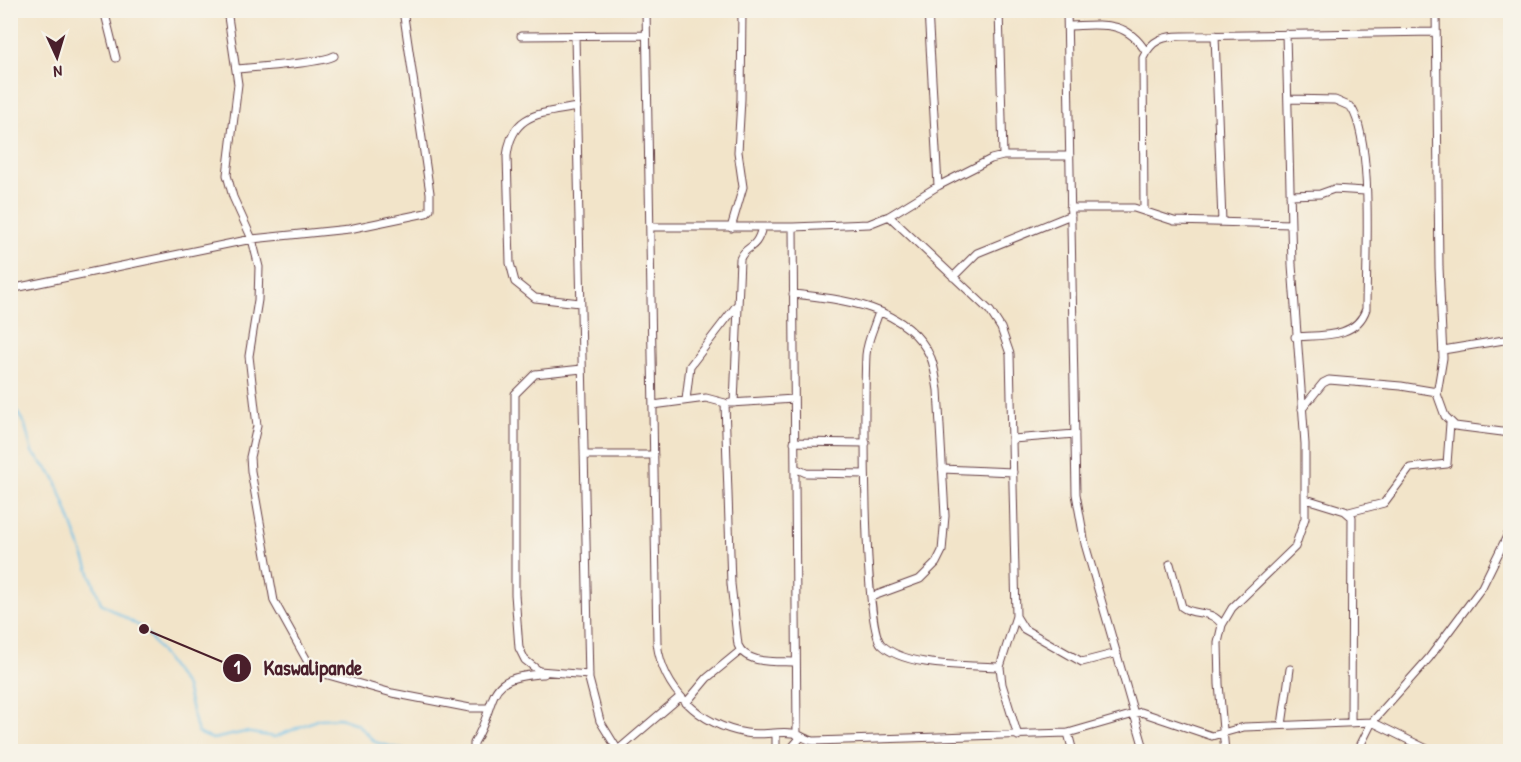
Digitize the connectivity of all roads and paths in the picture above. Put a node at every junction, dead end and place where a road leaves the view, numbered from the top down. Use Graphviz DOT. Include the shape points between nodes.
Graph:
graph roads {
  1 [pos="105,10"];
  2 [pos="227,10"];
  3 [pos="403,10"];
  4 [pos="646,10"];
  5 [pos="742,10"];
  6 [pos="928,10"];
  7 [pos="999,10"];
  8 [pos="1067,10"];
  9 [pos="1436,10"];
  10 [pos="1068,26"];
  11 [pos="1436,32"];
  12 [pos="1286,34"];
  13 [pos="646,35"];
  14 [pos="1215,35"];
  15 [pos="521,36"];
  16 [pos="575,36"];
  17 [pos="1146,52"];
  18 [pos="334,56"];
  19 [pos="116,58"];
  20 [pos="237,69"];
  21 [pos="1289,99"];
  22 [pos="577,107"];
  23 [pos="1003,156"];
  24 [pos="1070,156"];
  25 [pos="938,186"];
  26 [pos="1365,191"];
  27 [pos="1290,195"];
  28 [pos="1144,211"];
  29 [pos="1070,212"];
  30 [pos="889,216"];
  31 [pos="1222,222"];
  32 [pos="1291,224"];
  33 [pos="651,227"];
  34 [pos="762,227"];
  35 [pos="793,227"];
  36 [pos="731,228"];
  37 [pos="252,239"];
  38 [pos="953,277"];
  39 [pos="10,289"];
  40 [pos="792,294"];
  41 [pos="580,303"];
  42 [pos="737,304"];
  43 [pos="879,312"];
  44 [pos="1295,337"];
  45 [pos="1510,339"];
  46 [pos="1443,350"];
  47 [pos="582,369"];
  48 [pos="1437,392"];
  49 [pos="794,399"];
  50 [pos="686,400"];
  51 [pos="725,403"];
  52 [pos="734,403"];
  53 [pos="653,405"];
  54 [pos="1302,409"];
  55 [pos="1450,423"];
  56 [pos="1510,433"];
  57 [pos="1075,434"];
  58 [pos="1013,439"];
  59 [pos="794,442"];
  60 [pos="866,442"];
  61 [pos="584,455"];
  62 [pos="654,455"];
  63 [pos="795,468"];
  64 [pos="942,470"];
  65 [pos="1013,472"];
  66 [pos="865,474"];
  67 [pos="1306,499"];
  68 [pos="1349,512"];
  69 [pos="1510,530"];
  70 [pos="1170,564"];
  71 [pos="871,597"];
  72 [pos="1016,616"];
  73 [pos="1222,625"];
  74 [pos="740,651"];
  75 [pos="1118,653"];
  76 [pos="796,662"];
  77 [pos="1000,667"];
  78 [pos="1290,669"];
  79 [pos="550,673"];
  80 [pos="589,675"];
  81 [pos="680,697"];
  82 [pos="686,703"];
  83 [pos="488,708"];
  84 [pos="1134,712"];
  85 [pos="1351,721"];
  86 [pos="1372,722"];
  87 [pos="1282,725"];
  88 [pos="1224,732"];
  89 [pos="1068,733"];
  90 [pos="776,734"];
  91 [pos="799,736"];
  92 [pos="1018,736"];
  93 [pos="618,751"];
  94 [pos="474,752"];
  95 [pos="776,752"];
  96 [pos="788,752"];
  97 [pos="1073,752"];
  98 [pos="1145,752"];
  99 [pos="1225,752"];
  100 [pos="1357,752"];
  101 [pos="1433,752"];
  1 -- 19 [label="street"];
  2 -- 20 [label="street"];
  3 -- 37 [label="street" via="430,209 349,229"];
  4 -- 13 [label="street"];
  5 -- 36 [label="street" via="738,152 743,187"];
  6 -- 25 [label="street"];
  7 -- 23 [label="street"];
  8 -- 10 [label="street"];
  9 -- 11 [label="street"];
  10 -- 17 [label="street" via="1120,28 1135,36"];
  10 -- 24 [label="street"];
  11 -- 12 [label="street"];
  11 -- 46 [label="street"];
  12 -- 14 [label="street"];
  12 -- 21 [label="street"];
  13 -- 16 [label="street"];
  13 -- 33 [label="street"];
  14 -- 17 [label="street" via="1164,36"];
  14 -- 31 [label="street"];
  15 -- 16 [label="street"];
  16 -- 22 [label="street"];
  17 -- 28 [label="street"];
  18 -- 20 [label="street" via="322,62"];
  20 -- 37 [label="street" via="227,175"];
  21 -- 26 [label="street" via="1335,100 1352,107 1363,139"];
  21 -- 27 [label="street"];
  22 -- 41 [label="street"];
  22 -- 41 [label="street" via="521,122 507,156 510,263 515,282 535,298"];
  23 -- 24 [label="street"];
  23 -- 25 [label="street"];
  24 -- 29 [label="street"];
  25 -- 30 [label="street"];
  26 -- 27 [label="street" via="1334,189 1320,194"];
  26 -- 44 [label="street" via="1363,316 1359,324 1344,331"];
  27 -- 32 [label="street"];
  28 -- 29 [label="street" via="1134,208"];
  28 -- 31 [label="street" via="1167,220"];
  29 -- 38 [label="street" via="1015,239 981,250"];
  29 -- 57 [label="street"];
  30 -- 35 [label="street" via="854,225"];
  30 -- 38 [label="street"];
  31 -- 32 [label="street"];
  32 -- 44 [label="street"];
  33 -- 36 [label="street"];
  33 -- 53 [label="street"];
  34 -- 35 [label="street"];
  34 -- 36 [label="street"];
  34 -- 42 [label="street" via="758,243 740,256"];
  35 -- 40 [label="street"];
  37 -- 39 [label="street"];
  37 -- 83 [label="street" via="260,278 249,356 257,426 250,471 269,582 279,613 305,659 321,673 392,693"];
  38 -- 58 [label="street" via="990,311 1005,339 1012,365"];
  40 -- 43 [label="street" via="848,301"];
  40 -- 49 [label="street"];
  41 -- 47 [label="street"];
  42 -- 50 [label="street" via="690,366"];
  42 -- 52 [label="street"];
  43 -- 60 [label="street" via="866,354"];
  43 -- 64 [label="street" via="905,328 931,359 938,390"];
  44 -- 54 [label="street"];
  45 -- 46 [label="street"];
  46 -- 48 [label="street"];
  47 -- 61 [label="street"];
  47 -- 79 [label="street" via="535,374 520,386 514,401 517,640 530,665"];
  48 -- 54 [label="street" via="1329,380"];
  48 -- 55 [label="street"];
  49 -- 52 [label="street"];
  49 -- 59 [label="street"];
  50 -- 51 [label="street" via="706,398"];
  50 -- 53 [label="street"];
  51 -- 52 [label="street"];
  51 -- 74 [label="street" via="731,584"];
  53 -- 62 [label="street"];
  54 -- 67 [label="street"];
  55 -- 56 [label="street" via="1472,430"];
  55 -- 68 [label="street" via="1447,464 1412,467 1405,471 1384,503"];
  57 -- 58 [label="street"];
  57 -- 75 [label="street" via="1079,517"];
  58 -- 65 [label="street"];
  59 -- 60 [label="street"];
  59 -- 63 [label="street"];
  60 -- 66 [label="street"];
  61 -- 62 [label="street"];
  61 -- 80 [label="street"];
  62 -- 81 [label="street" via="657,643 665,674"];
  63 -- 66 [label="street" via="806,473"];
  63 -- 76 [label="street"];
  64 -- 65 [label="street"];
  64 -- 71 [label="street" via="945,530 940,557 920,579"];
  65 -- 72 [label="street"];
  66 -- 71 [label="street"];
  67 -- 68 [label="street"];
  67 -- 73 [label="street" via="1304,527 1295,547 1232,608"];
  68 -- 85 [label="street"];
  69 -- 86 [label="street" via="1482,587 1429,658"];
  70 -- 73 [label="street" via="1184,609 1209,613"];
  71 -- 77 [label="street" via="875,634 888,650 921,661"];
  72 -- 75 [label="street" via="1024,628 1082,662"];
  72 -- 77 [label="street"];
  73 -- 88 [label="street" via="1218,643"];
  74 -- 76 [label="street" via="756,659"];
  74 -- 82 [label="street" via="707,678"];
  75 -- 84 [label="street"];
  76 -- 91 [label="street"];
  77 -- 92 [label="street"];
  78 -- 87 [label="street"];
  79 -- 80 [label="street"];
  79 -- 83 [label="street" via="513,677 498,688"];
  80 -- 93 [label="street" via="600,721"];
  81 -- 82 [label="street"];
  81 -- 93 [label="street"];
  82 -- 90 [label="street" via="712,721 742,732"];
  83 -- 94 [label="street"];
  84 -- 88 [label="street" via="1146,712 1208,735"];
  84 -- 89 [label="street"];
  84 -- 98 [label="street"];
  85 -- 86 [label="street"];
  85 -- 87 [label="street"];
  86 -- 100 [label="street"];
  86 -- 101 [label="street"];
  87 -- 88 [label="street"];
  88 -- 99 [label="street"];
  89 -- 92 [label="street"];
  89 -- 97 [label="street"];
  90 -- 91 [label="street"];
  90 -- 95 [label="street"];
  91 -- 92 [label="street" via="813,741"];
  91 -- 96 [label="street"];
}
